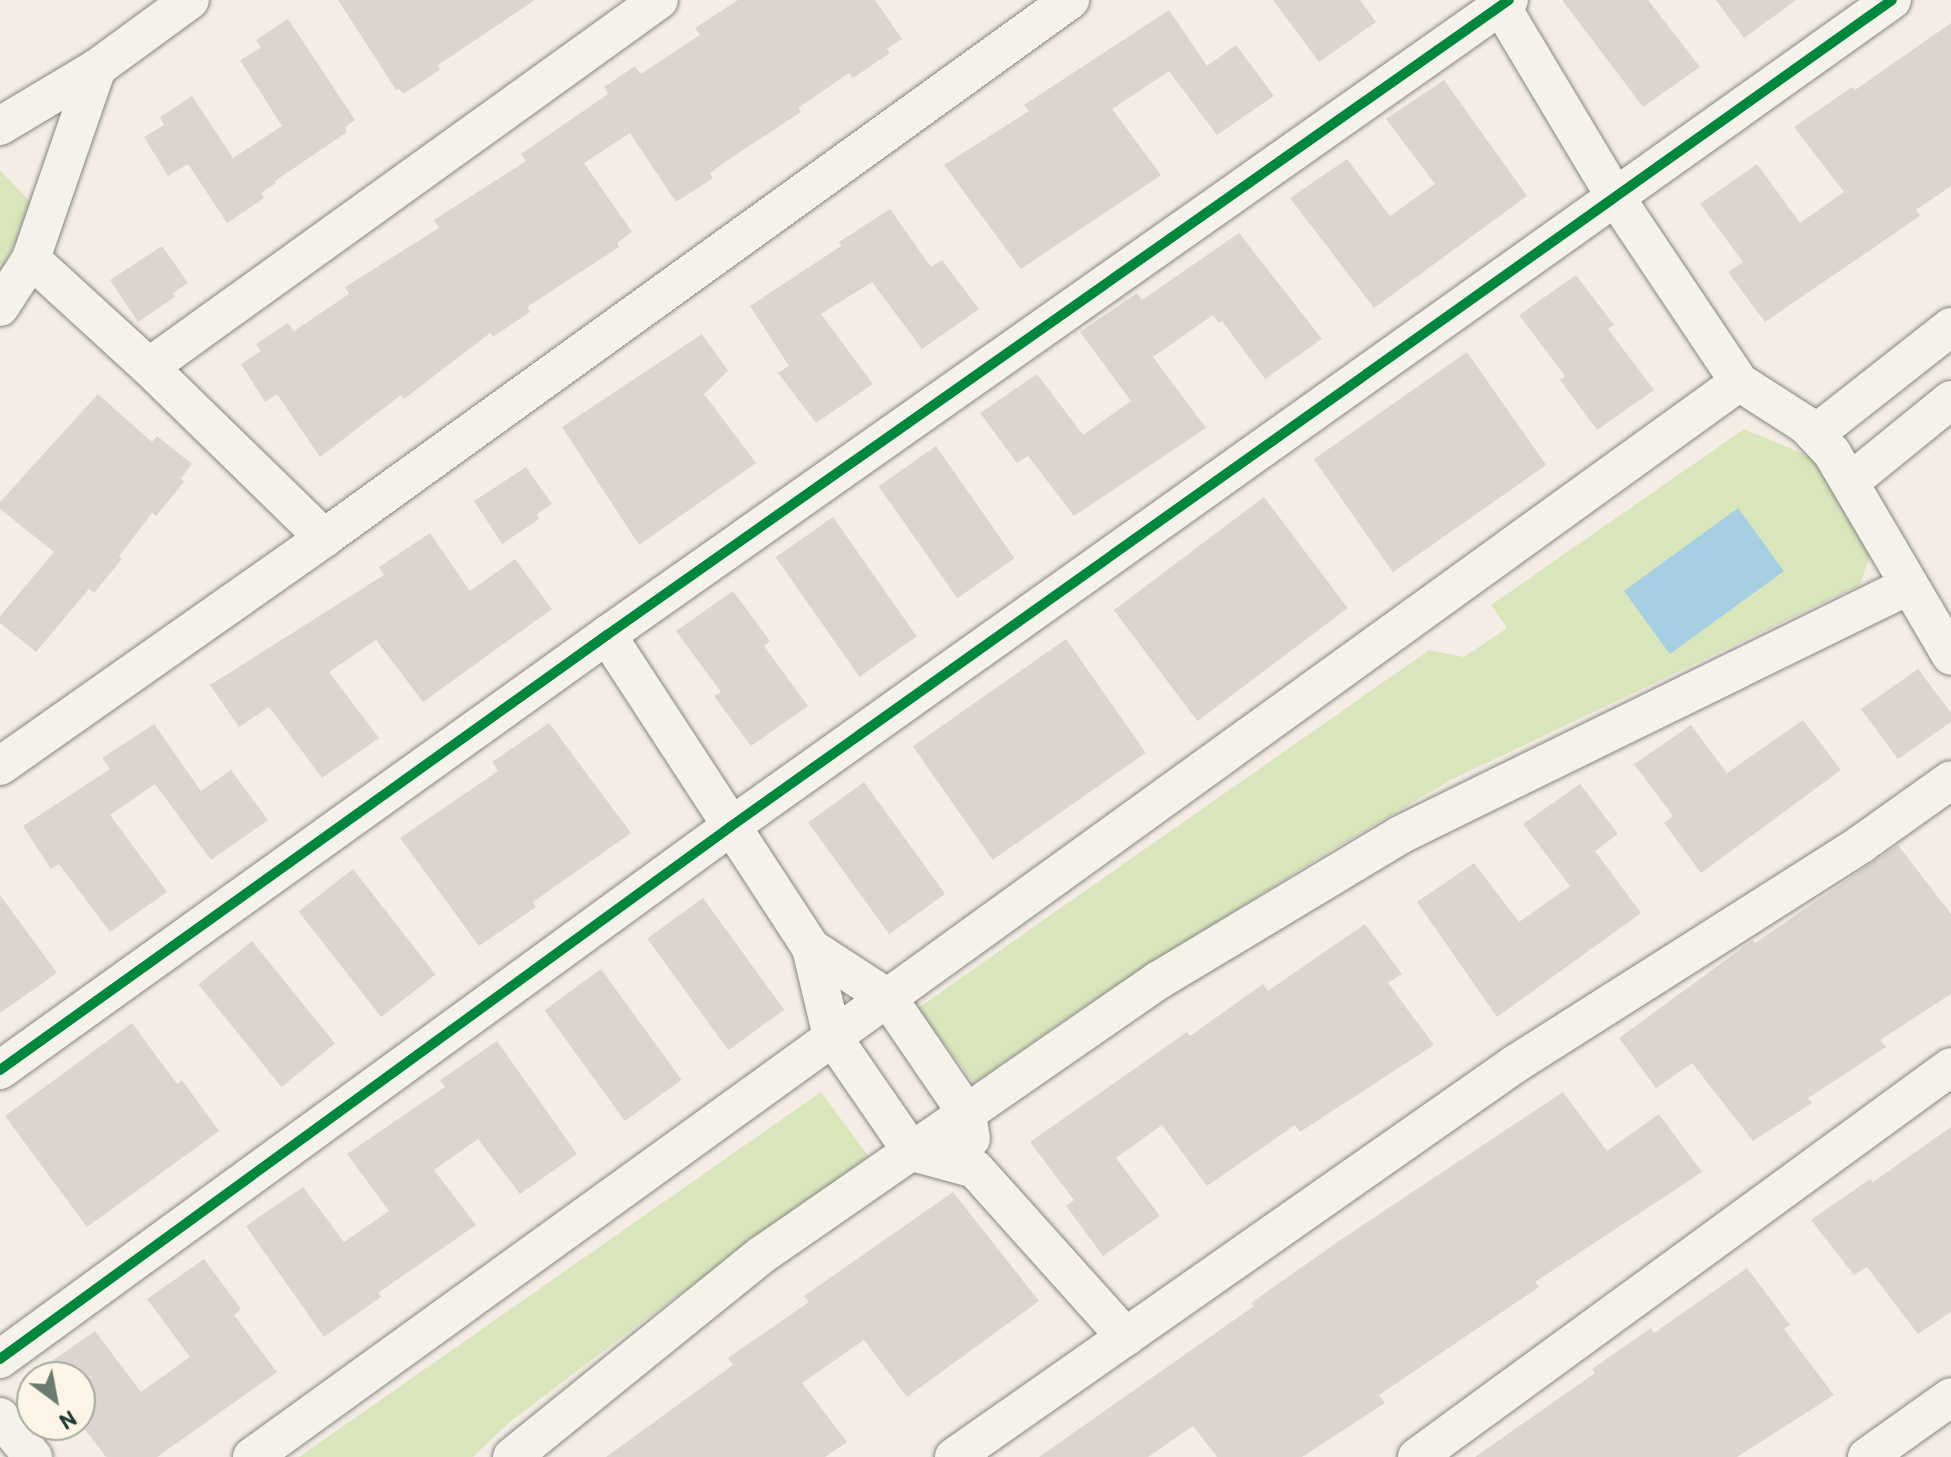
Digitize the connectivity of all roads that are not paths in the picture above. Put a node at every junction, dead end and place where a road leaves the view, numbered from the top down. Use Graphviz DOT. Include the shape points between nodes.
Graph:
graph roads {
  1 [pos="190,0"];
  2 [pos="659,0"];
  3 [pos="1070,0"];
  4 [pos="1892,0"];
  5 [pos="1505,3"];
  6 [pos="97,68"];
  7 [pos="0,126"];
  8 [pos="1616,198"];
  9 [pos="31,259"];
  10 [pos="0,307"];
  11 [pos="1951,327"];
  12 [pos="149,367"];
  13 [pos="1739,382"];
  14 [pos="1951,400"];
  15 [pos="1815,434"];
  16 [pos="1850,482"];
  17 [pos="324,538"];
  18 [pos="1908,586"];
  19 [pos="607,635"];
  20 [pos="1951,656"];
  21 [pos="0,766"];
  22 [pos="1951,780"];
  23 [pos="730,827"];
  24 [pos="811,948"];
  25 [pos="888,998"];
  26 [pos="832,1036"];
  27 [pos="1951,1067"];
  28 [pos="0,1070"];
  29 [pos="967,1114"];
  30 [pos="912,1152"];
  31 [pos="975,1169"];
  32 [pos="1126,1337"];
  33 [pos="0,1359"];
  34 [pos="1951,1397"];
  35 [pos="0,1417"];
  36 [pos="33,1457"];
  37 [pos="252,1457"];
  38 [pos="512,1457"];
  39 [pos="954,1457"];
  40 [pos="1417,1457"];
  41 [pos="1867,1457"];
  1 -- 6 [label="street"];
  2 -- 12 [label="street"];
  3 -- 17 [label="street"];
  4 -- 8 [label="street"];
  5 -- 8 [label="street"];
  5 -- 19 [label="street"];
  6 -- 7 [label="street"];
  6 -- 9 [label="street"];
  8 -- 13 [label="street"];
  8 -- 23 [label="street"];
  9 -- 10 [label="street"];
  9 -- 12 [label="street"];
  11 -- 15 [label="street"];
  12 -- 17 [label="street"];
  13 -- 15 [label="street"];
  13 -- 25 [label="street"];
  14 -- 16 [label="street"];
  15 -- 16 [label="street"];
  16 -- 18 [label="street"];
  17 -- 21 [label="street"];
  18 -- 20 [label="street"];
  18 -- 29 [label="street" via="1400,835 1159,980"];
  19 -- 23 [label="street"];
  19 -- 28 [label="street"];
  22 -- 32 [label="street" via="1848,853 1515,1064"];
  23 -- 24 [label="street"];
  23 -- 33 [label="street"];
  24 -- 25 [label="street"];
  24 -- 26 [label="street"];
  25 -- 26 [label="street"];
  25 -- 29 [label="street"];
  26 -- 30 [label="street"];
  26 -- 37 [label="street"];
  27 -- 40 [label="street"];
  29 -- 30 [label="street"];
  29 -- 31 [label="street"];
  30 -- 31 [label="street"];
  30 -- 38 [label="street" via="763,1254"];
  31 -- 32 [label="street"];
  32 -- 39 [label="street"];
  34 -- 41 [label="street"];
  35 -- 36 [label="street"];
}
